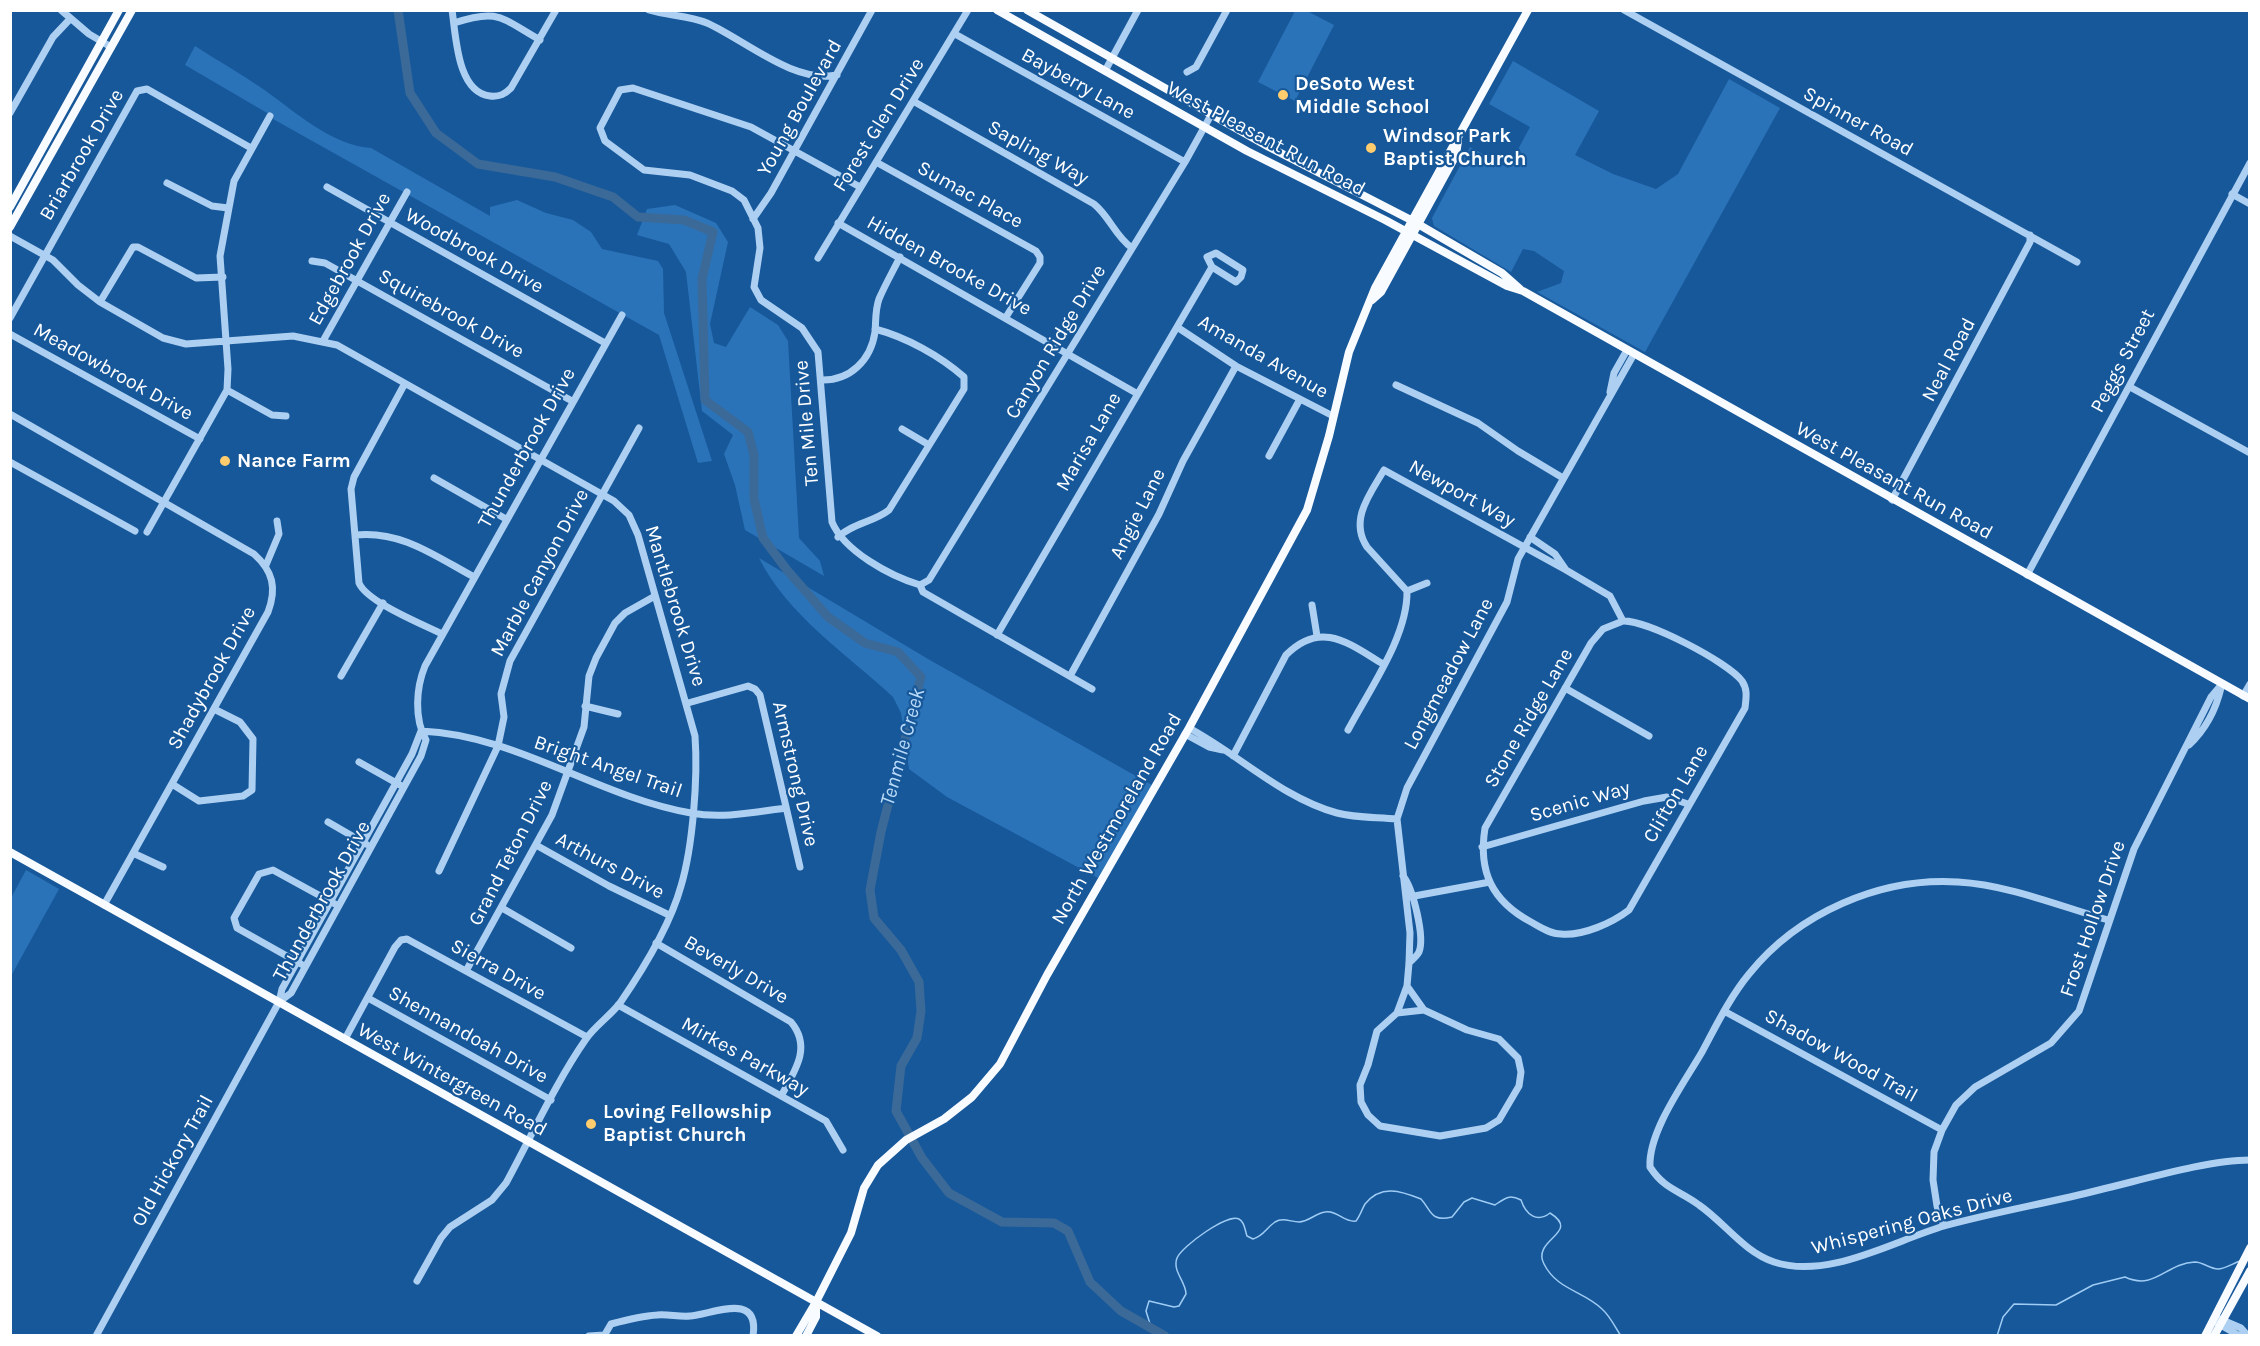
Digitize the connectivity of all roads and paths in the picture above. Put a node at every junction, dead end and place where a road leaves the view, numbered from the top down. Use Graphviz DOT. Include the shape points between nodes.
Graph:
graph roads {
  1 [pos="61,10"];
  2 [pos="119,10"];
  3 [pos="132,10"];
  4 [pos="452,10"];
  5 [pos="556,10"];
  6 [pos="649,10"];
  7 [pos="872,10"];
  8 [pos="968,10"];
  9 [pos="997,10"];
  10 [pos="1027,10"];
  11 [pos="1138,10"];
  12 [pos="1227,10"];
  13 [pos="1528,10"];
  14 [pos="1624,10"];
  15 [pos="70,18"];
  16 [pos="454,23"];
  17 [pos="955,33"];
  18 [pos="540,40"];
  19 [pos="102,41"];
  20 [pos="111,47"];
  21 [pos="1113,59"];
  22 [pos="1106,71"];
  23 [pos="1187,72"];
  24 [pos="837,75"];
  25 [pos="914,101"];
  26 [pos="10,113"];
  27 [pos="1211,114"];
  28 [pos="270,116"];
  29 [pos="1204,127"];
  30 [pos="251,148"];
  31 [pos="794,150"];
  32 [pos="876,162"];
  33 [pos="1185,162"];
  34 [pos="2250,163"];
  35 [pos="1335,180"];
  36 [pos="167,183"];
  37 [pos="327,187"];
  38 [pos="860,187"];
  39 [pos="407,192"];
  40 [pos="1329,192"];
  41 [pos="2232,194"];
  42 [pos="2250,204"];
  43 [pos="10,207"];
  44 [pos="228,208"];
  45 [pos="753,219"];
  46 [pos="1415,222"];
  47 [pos="390,223"];
  48 [pos="838,223"];
  49 [pos="10,227"];
  50 [pos="1409,233"];
  51 [pos="10,236"];
  52 [pos="2030,236"];
  53 [pos="1132,248"];
  54 [pos="45,255"];
  55 [pos="900,257"];
  56 [pos="818,258"];
  57 [pos="312,261"];
  58 [pos="2077,261"];
  59 [pos="1212,267"];
  60 [pos="223,277"];
  61 [pos="357,280"];
  62 [pos="1523,291"];
  63 [pos="100,302"];
  64 [pos="622,315"];
  65 [pos="1006,317"];
  66 [pos="10,318"];
  67 [pos="1177,327"];
  68 [pos="875,329"];
  69 [pos="10,334"];
  70 [pos="227,340"];
  71 [pos="323,341"];
  72 [pos="605,343"];
  73 [pos="1069,352"];
  74 [pos="1631,352"];
  75 [pos="1236,366"];
  76 [pos="821,380"];
  77 [pos="404,385"];
  78 [pos="1396,385"];
  79 [pos="2130,387"];
  80 [pos="227,390"];
  81 [pos="1136,393"];
  82 [pos="1300,399"];
  83 [pos="572,401"];
  84 [pos="10,414"];
  85 [pos="286,416"];
  86 [pos="1334,416"];
  87 [pos="639,428"];
  88 [pos="902,429"];
  89 [pos="200,439"];
  90 [pos="929,445"];
  91 [pos="2250,453"];
  92 [pos="1269,456"];
  93 [pos="539,460"];
  94 [pos="10,462"];
  95 [pos="434,478"];
  96 [pos="1563,478"];
  97 [pos="601,494"];
  98 [pos="1892,500"];
  99 [pos="164,504"];
  100 [pos="506,519"];
  101 [pos="278,521"];
  102 [pos="135,531"];
  103 [pos="147,532"];
  104 [pos="355,535"];
  105 [pos="838,537"];
  106 [pos="1530,537"];
  107 [pos="1525,547"];
  108 [pos="1555,554"];
  109 [pos="1550,563"];
  110 [pos="266,565"];
  111 [pos="1566,570"];
  112 [pos="2027,575"];
  113 [pos="474,577"];
  114 [pos="1427,583"];
  115 [pos="923,584"];
  116 [pos="1407,591"];
  117 [pos="655,597"];
  118 [pos="383,603"];
  119 [pos="1312,605"];
  120 [pos="1623,621"];
  121 [pos="442,634"];
  122 [pos="997,635"];
  123 [pos="1317,636"];
  124 [pos="1383,664"];
  125 [pos="341,676"];
  126 [pos="1070,676"];
  127 [pos="2222,684"];
  128 [pos="2250,684"];
  129 [pos="1565,688"];
  130 [pos="1092,689"];
  131 [pos="2246,697"];
  132 [pos="688,703"];
  133 [pos="585,706"];
  134 [pos="214,709"];
  135 [pos="618,714"];
  136 [pos="1348,730"];
  137 [pos="421,731"];
  138 [pos="1187,731"];
  139 [pos="1649,735"];
  140 [pos="498,746"];
  141 [pos="1233,756"];
  142 [pos="359,762"];
  143 [pos="570,772"];
  144 [pos="397,782"];
  145 [pos="172,784"];
  146 [pos="404,789"];
  147 [pos="1688,804"];
  148 [pos="786,808"];
  149 [pos="692,813"];
  150 [pos="1397,819"];
  151 [pos="328,822"];
  152 [pos="363,842"];
  153 [pos="536,845"];
  154 [pos="371,847"];
  155 [pos="1482,847"];
  156 [pos="10,852"];
  157 [pos="134,852"];
  158 [pos="163,867"];
  159 [pos="800,867"];
  160 [pos="439,871"];
  161 [pos="1403,876"];
  162 [pos="1490,882"];
  163 [pos="1413,896"];
  164 [pos="1405,897"];
  165 [pos="331,902"];
  166 [pos="104,905"];
  167 [pos="340,906"];
  168 [pos="502,908"];
  169 [pos="669,915"];
  170 [pos="2108,920"];
  171 [pos="656,943"];
  172 [pos="571,948"];
  173 [pos="297,962"];
  174 [pos="1409,963"];
  175 [pos="306,967"];
  176 [pos="466,971"];
  177 [pos="1407,986"];
  178 [pos="368,998"];
  179 [pos="279,1002"];
  180 [pos="618,1005"];
  181 [pos="1424,1010"];
  182 [pos="1724,1011"];
  183 [pos="1397,1013"];
  184 [pos="587,1038"];
  185 [pos="345,1039"];
  186 [pos="782,1096"];
  187 [pos="551,1100"];
  188 [pos="1942,1130"];
  189 [pos="529,1142"];
  190 [pos="843,1150"];
  191 [pos="2249,1160"];
  192 [pos="1944,1226"];
  193 [pos="2250,1248"];
  194 [pos="2250,1271"];
  195 [pos="417,1281"];
  196 [pos="816,1302"];
  197 [pos="2218,1321"];
  198 [pos="96,1335"];
  199 [pos="589,1335"];
  200 [pos="604,1335"];
  201 [pos="753,1335"];
  202 [pos="796,1335"];
  203 [pos="806,1335"];
  204 [pos="877,1335"];
  205 [pos="2205,1335"];
  206 [pos="2214,1335"];
  207 [pos="2248,1335"];
  1 -- 15 [label="street"];
  2 -- 19 [label="main road"];
  3 -- 20 [label="main road"];
  4 -- 16 [label="street"];
  5 -- 18 [label="street"];
  6 -- 24 [label="street" via="706,23 797,72 824,78"];
  7 -- 24 [label="street, Young Boulevard"];
  8 -- 17 [label="street, Forest Glen Drive"];
  9 -- 22 [label="main road, West Pleasant Run Road"];
  10 -- 21 [label="main road, West Pleasant Run Road"];
  11 -- 21 [label="street"];
  12 -- 23 [label="street" via="1196,67"];
  13 -- 46 [label="main road, North Westmoreland Road"];
  14 -- 52 [label="street, Spinner Road"];
  15 -- 19 [label="street"];
  15 -- 26 [label="street" via="53,37"];
  16 -- 18 [label="street" via="488,14"];
  16 -- 18 [label="street" via="465,77 479,94 487,96 505,94"];
  17 -- 25 [label="street, Forest Glen Drive"];
  17 -- 33 [label="street, Bayberry Lane"];
  19 -- 20 [label="street"];
  19 -- 43 [label="main road"];
  20 -- 49 [label="main road"];
  21 -- 22 [label="street"];
  21 -- 27 [label="main road, West Pleasant Run Road"];
  22 -- 29 [label="main road, West Pleasant Run Road"];
  24 -- 31 [label="street, Young Boulevard"];
  25 -- 32 [label="street, Forest Glen Drive"];
  25 -- 53 [label="street, Sapling Way" via="1094,204"];
  27 -- 29 [label="street, Canyon Ridge Drive"];
  27 -- 35 [label="main road, West Pleasant Run Road"];
  28 -- 30 [label="street"];
  29 -- 33 [label="street, Canyon Ridge Drive"];
  29 -- 40 [label="main road, West Pleasant Run Road"];
  30 -- 44 [label="street" via="234,181"];
  30 -- 54 [label="street, Briarbrook Drive" via="147,89 137,91"];
  31 -- 38 [label="street"];
  31 -- 45 [label="street, Young Boulevard" via="766,203"];
  31 -- 45 [label="street, Ten Mile Drive" via="751,126 624,88 608,110 600,128 605,141 618,152 644,170 690,175 732,190 744,200"];
  32 -- 38 [label="street, Forest Glen Drive"];
  32 -- 65 [label="street, Sumac Place" via="1036,251 1040,263"];
  33 -- 53 [label="street, Canyon Ridge Drive"];
  34 -- 41 [label="street, Peggs Street"];
  35 -- 40 [label="main road"];
  35 -- 46 [label="main road, West Pleasant Run Road"];
  36 -- 44 [label="street" via="212,206"];
  37 -- 47 [label="street, Woodbrook Drive"];
  38 -- 48 [label="street, Forest Glen Drive"];
  39 -- 47 [label="street, Edgebrook Drive"];
  40 -- 50 [label="main road, West Pleasant Run Road"];
  41 -- 42 [label="street"];
  41 -- 79 [label="street, Peggs Street"];
  44 -- 60 [label="street" via="220,256"];
  45 -- 76 [label="street, Ten Mile Drive" via="759,228 760,248 754,287 762,300 809,335 818,352"];
  46 -- 50 [label="main road, North Westmoreland Road"];
  46 -- 62 [label="main road, West Pleasant Run Road" via="1502,273"];
  47 -- 61 [label="street, Edgebrook Drive"];
  47 -- 72 [label="street, Woodbrook Drive"];
  48 -- 55 [label="street, Hidden Brooke Drive"];
  48 -- 56 [label="street, Forest Glen Drive"];
  50 -- 62 [label="main road, West Pleasant Run Road"];
  50 -- 86 [label="main road, North Westmoreland Road" via="1381,291 1371,301 1349,352"];
  51 -- 54 [label="street, Mantlebrook Drive"];
  52 -- 58 [label="street, Spinner Road"];
  52 -- 98 [label="street, Neal Road" via="2011,280"];
  53 -- 73 [label="street, Canyon Ridge Drive"];
  54 -- 63 [label="street, Mantlebrook Drive"];
  54 -- 66 [label="street, Briarbrook Drive"];
  55 -- 65 [label="street, Hidden Brooke Drive"];
  55 -- 68 [label="street" via="879,299"];
  57 -- 61 [label="street, Squirebrook Drive" via="325,263"];
  59 -- 59 [label="street, Marisa Lane" via="1236,282 1243,270 1216,253 1207,257"];
  59 -- 67 [label="street, Marisa Lane"];
  60 -- 63 [label="street" via="196,278 133,247"];
  60 -- 70 [label="street"];
  61 -- 71 [label="street, Edgebrook Drive"];
  61 -- 83 [label="street, Squirebrook Drive"];
  62 -- 74 [label="main road, West Pleasant Run Road"];
  63 -- 70 [label="street, Mantlebrook Drive" via="163,338 186,344"];
  64 -- 72 [label="street, Thunderbrook Drive"];
  65 -- 73 [label="street, Hidden Brooke Drive"];
  67 -- 75 [label="street, Amanda Avenue"];
  67 -- 81 [label="street, Marisa Lane"];
  68 -- 76 [label="street" via="873,344 854,370 838,379"];
  68 -- 90 [label="street" via="942,360 964,377 964,389"];
  69 -- 89 [label="street, Meadowbrook Drive"];
  70 -- 71 [label="street, Mantlebrook Drive" via="293,336"];
  70 -- 80 [label="street"];
  71 -- 77 [label="street, Mantlebrook Drive" via="337,345"];
  72 -- 83 [label="street, Thunderbrook Drive"];
  73 -- 81 [label="street, Hidden Brooke Drive"];
  73 -- 115 [label="street, Canyon Ridge Drive"];
  74 -- 96 [label="street, Longmeadow Lane" via="1614,374 1609,400"];
  74 -- 98 [label="main road, West Pleasant Run Road"];
  75 -- 82 [label="street, Amanda Avenue"];
  75 -- 126 [label="street, Angie Lane"];
  76 -- 105 [label="street, Ten Mile Drive" via="832,522"];
  77 -- 93 [label="street, Mantlebrook Drive"];
  77 -- 104 [label="street" via="354,477 351,489"];
  78 -- 96 [label="street" via="1478,423"];
  79 -- 91 [label="street"];
  79 -- 112 [label="street, Peggs Street"];
  80 -- 85 [label="street" via="272,415"];
  80 -- 89 [label="street"];
  81 -- 122 [label="street, Marisa Lane"];
  82 -- 86 [label="street, Amanda Avenue"];
  82 -- 92 [label="street"];
  83 -- 93 [label="street, Thunderbrook Drive"];
  84 -- 99 [label="street"];
  86 -- 138 [label="main road, North Westmoreland Road" via="1307,510"];
  87 -- 97 [label="street, Marble Canyon Drive"];
  88 -- 90 [label="street"];
  89 -- 99 [label="street"];
  90 -- 105 [label="street" via="889,510"];
  93 -- 97 [label="street, Mantlebrook Drive"];
  93 -- 100 [label="street, Thunderbrook Drive"];
  94 -- 102 [label="street"];
  95 -- 100 [label="street"];
  96 -- 106 [label="street, Longmeadow Lane"];
  97 -- 117 [label="street, Mantlebrook Drive" via="629,515"];
  97 -- 140 [label="street, Marble Canyon Drive" via="510,661 501,694 504,717"];
  98 -- 112 [label="main road, West Pleasant Run Road"];
  99 -- 103 [label="street"];
  99 -- 110 [label="street" via="254,554"];
  100 -- 113 [label="street, Thunderbrook Drive"];
  101 -- 110 [label="street" via="279,534"];
  104 -- 113 [label="street" via="377,532 398,537"];
  104 -- 118 [label="street" via="361,588"];
  105 -- 115 [label="street" via="875,562"];
  106 -- 107 [label="street, Longmeadow Lane"];
  106 -- 108 [label="street"];
  107 -- 109 [label="street, Newport Way"];
  107 -- 116 [label="street, Newport Way" via="1384,470 1360,513 1362,540"];
  107 -- 150 [label="street, Longmeadow Lane" via="1507,602 1407,788"];
  108 -- 109 [label="street"];
  108 -- 111 [label="street"];
  109 -- 111 [label="street, Newport Way"];
  110 -- 134 [label="street, Shadybrook Drive" via="274,588 268,612"];
  111 -- 120 [label="street, Newport Way" via="1610,596"];
  112 -- 127 [label="main road, West Pleasant Run Road"];
  113 -- 121 [label="street, Thunderbrook Drive"];
  114 -- 116 [label="street"];
  115 -- 122 [label="street" via="923,592"];
  116 -- 124 [label="street" via="1408,607 1402,626"];
  117 -- 132 [label="street, Mantlebrook Drive"];
  117 -- 133 [label="street, Grand Teton Drive" via="615,623 589,676"];
  118 -- 121 [label="street"];
  118 -- 125 [label="street"];
  119 -- 123 [label="street"];
  120 -- 129 [label="street, Stone Ridge Lane" via="1603,629"];
  120 -- 147 [label="street, Clifton Lane" via="1658,629 1723,665 1742,681 1747,693 1745,708"];
  121 -- 137 [label="street, Thunderbrook Drive" via="420,677 417,696"];
  122 -- 126 [label="street"];
  123 -- 124 [label="street" via="1347,642"];
  123 -- 141 [label="street" via="1299,643 1286,655"];
  124 -- 136 [label="street"];
  126 -- 130 [label="street"];
  127 -- 131 [label="main road, West Pleasant Run Road"];
  127 -- 170 [label="street, Frost Hollow Drive" via="2218,703 2198,737 2187,747 2134,849"];
  128 -- 131 [label="street"];
  129 -- 139 [label="street"];
  129 -- 155 [label="street, Stone Ridge Lane" via="1485,828"];
  132 -- 148 [label="street, Armstrong Drive" via="748,686 755,689 770,732"];
  132 -- 149 [label="street, Mantlebrook Drive" via="697,756"];
  133 -- 135 [label="street"];
  133 -- 143 [label="street, Grand Teton Drive" via="584,727"];
  134 -- 145 [label="street, Shadybrook Drive"];
  134 -- 145 [label="street" via="240,722 253,739 252,790 243,796 199,801"];
  137 -- 140 [label="street, Bright Angel Trail" via="450,732"];
  137 -- 144 [label="street, Thunderbrook Drive"];
  137 -- 146 [label="street, Thunderbrook Drive" via="426,740"];
  138 -- 141 [label="street" via="1213,740"];
  138 -- 196 [label="main road, North Westmoreland Road" via="1000,1064 972,1097 889,1154 864,1188 855,1223"];
  140 -- 143 [label="street, Bright Angel Trail"];
  140 -- 160 [label="street, Marble Canyon Drive"];
  141 -- 150 [label="street" via="1319,807"];
  142 -- 144 [label="street"];
  143 -- 149 [label="street, Bright Angel Trail"];
  143 -- 153 [label="street, Grand Teton Drive"];
  144 -- 146 [label="street"];
  144 -- 152 [label="street, Thunderbrook Drive"];
  145 -- 157 [label="street, Shadybrook Drive"];
  146 -- 154 [label="street, Thunderbrook Drive"];
  147 -- 155 [label="street, Scenic Way" via="1659,798"];
  147 -- 162 [label="street, Clifton Lane" via="1629,910 1614,921 1561,934 1546,930 1509,910 1497,898"];
  148 -- 149 [label="street, Bright Angel Trail" via="736,815"];
  148 -- 159 [label="street, Armstrong Drive"];
  149 -- 169 [label="street, Mantlebrook Drive" via="681,886"];
  150 -- 161 [label="street, Longmeadow Lane"];
  151 -- 152 [label="street"];
  152 -- 154 [label="street"];
  152 -- 165 [label="street, Thunderbrook Drive"];
  153 -- 168 [label="street, Grand Teton Drive"];
  153 -- 169 [label="street, Arthurs Drive"];
  154 -- 167 [label="street, Thunderbrook Drive"];
  155 -- 162 [label="street"];
  156 -- 166 [label="main road, West Wintergreen Road"];
  157 -- 158 [label="street"];
  157 -- 166 [label="street, Shadybrook Drive"];
  161 -- 163 [label="street, Longmeadow Lane"];
  161 -- 164 [label="street, Longmeadow Lane"];
  162 -- 163 [label="street"];
  163 -- 164 [label="street"];
  163 -- 174 [label="street, Longmeadow Lane" via="1420,945 1419,953"];
  164 -- 174 [label="street, Longmeadow Lane"];
  165 -- 167 [label="street"];
  165 -- 173 [label="street, Thunderbrook Drive"];
  165 -- 173 [label="street" via="273,870 259,873 246,894 234,918 237,928"];
  166 -- 179 [label="main road, West Wintergreen Road"];
  167 -- 175 [label="street, Thunderbrook Drive"];
  168 -- 172 [label="street"];
  168 -- 176 [label="street, Grand Teton Drive"];
  169 -- 171 [label="street, Mantlebrook Drive"];
  170 -- 182 [label="street, Whispering Oaks Drive" via="2013,892 1959,882 1878,890 1821,915 1784,939 1749,974"];
  170 -- 188 [label="street, Frost Hollow Drive" via="2079,1011 2050,1043 1975,1087 1956,1105"];
  171 -- 180 [label="street, Mantlebrook Drive"];
  171 -- 186 [label="street, Beverly Drive" via="791,1022 800,1032 802,1055"];
  173 -- 175 [label="street"];
  173 -- 179 [label="street, Thunderbrook Drive"];
  174 -- 177 [label="street, Longmeadow Lane"];
  175 -- 179 [label="street, Thunderbrook Drive" via="291,993"];
  176 -- 178 [label="street, Sierra Drive" via="407,939 401,940"];
  176 -- 184 [label="street, Sierra Drive"];
  177 -- 181 [label="street"];
  177 -- 183 [label="street, Longmeadow Lane"];
  178 -- 185 [label="street"];
  178 -- 187 [label="street, Shennandoah Drive"];
  179 -- 185 [label="main road, West Wintergreen Road"];
  179 -- 198 [label="street, Old Hickory Trail"];
  180 -- 184 [label="street, Mantlebrook Drive"];
  180 -- 186 [label="street, Mirkes Parkway"];
  181 -- 183 [label="street"];
  181 -- 183 [label="street" via="1500,1040 1518,1058 1519,1086 1499,1120 1486,1128 1440,1136 1380,1125 1368,1115 1361,1102 1360,1085 1377,1031"];
  182 -- 188 [label="street, Shadow Wood Trail"];
  182 -- 192 [label="street, Whispering Oaks Drive" via="1653,1142 1650,1167 1665,1187 1698,1204 1747,1247 1773,1262 1796,1267 1852,1259"];
  184 -- 187 [label="street, Mantlebrook Drive"];
  185 -- 189 [label="main road, West Wintergreen Road"];
  186 -- 190 [label="street, Mirkes Parkway" via="826,1121"];
  187 -- 189 [label="street, Mantlebrook Drive"];
  188 -- 192 [label="street, Frost Hollow Drive" via="1934,1152 1933,1180"];
  189 -- 195 [label="street, Mantlebrook Drive" via="492,1200 450,1227 441,1238"];
  189 -- 196 [label="main road, West Wintergreen Road"];
  191 -- 192 [label="street, Whispering Oaks Drive"];
  193 -- 197 [label="main road"];
  194 -- 197 [label="main road"];
  196 -- 202 [label="main road, North Westmoreland Road"];
  196 -- 203 [label="main road, North Westmoreland Road" via="816,1317"];
  196 -- 204 [label="main road, West Wintergreen Road"];
  197 -- 205 [label="main road"];
  197 -- 206 [label="main road"];
  197 -- 207 [label="street" via="2238,1335"];
  199 -- 200 [label="street"];
  200 -- 201 [label="street" via="611,1324 640,1317 691,1316 734,1307 751,1318"];
}
